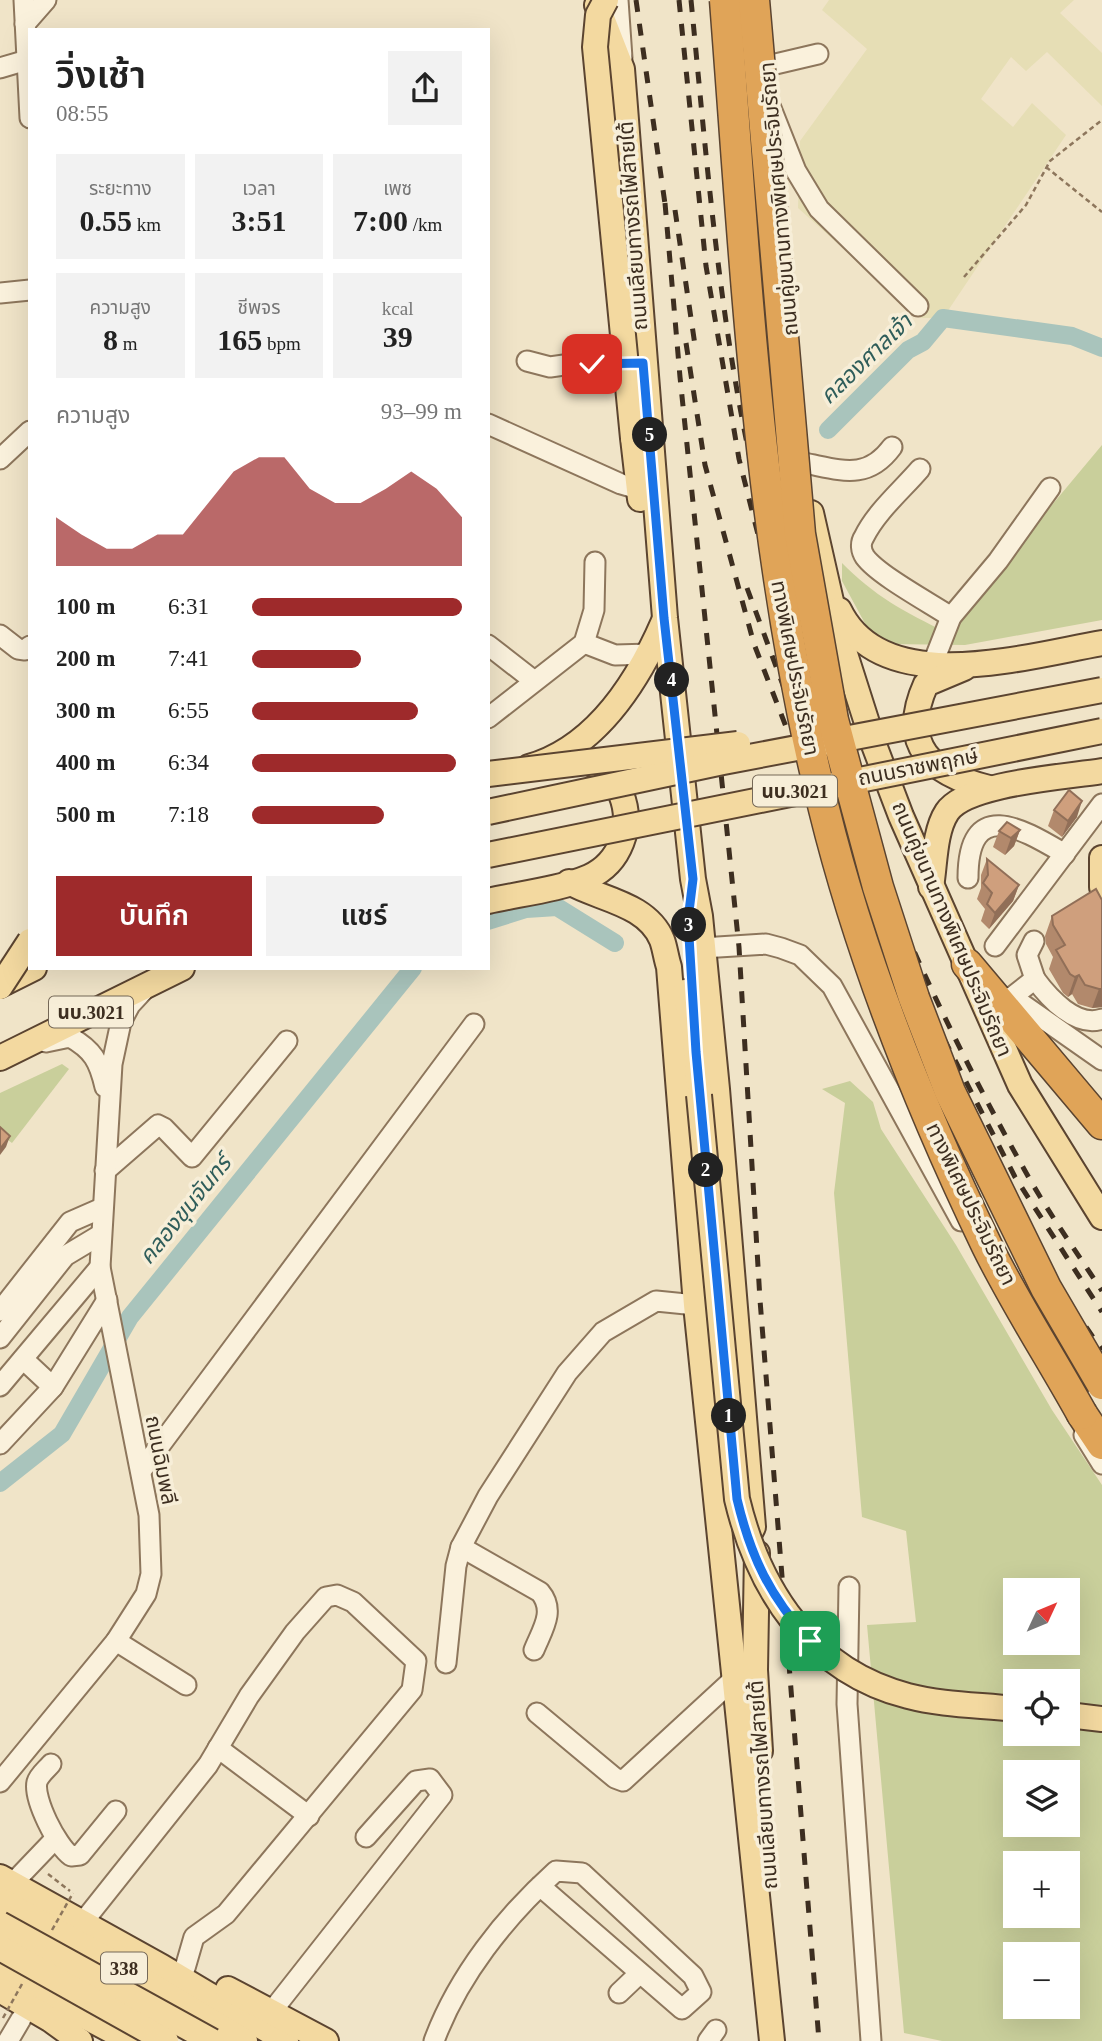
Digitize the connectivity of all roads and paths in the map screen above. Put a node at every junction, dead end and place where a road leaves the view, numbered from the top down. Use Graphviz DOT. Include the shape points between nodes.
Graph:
graph roads {
  1 [pos="24,0"];
  2 [pos="46,0"];
  3 [pos="595,0"];
  4 [pos="606,0"];
  5 [pos="618,0"];
  6 [pos="711,0"];
  7 [pos="725,0"];
  8 [pos="754,0"];
  9 [pos="762,0"];
  10 [pos="25,24"];
  11 [pos="818,54"];
  12 [pos="27,60"];
  13 [pos="767,66"];
  14 [pos="0,68"];
  15 [pos="622,69"];
  16 [pos="28,79"];
  17 [pos="770,107"];
  18 [pos="1102,120"];
  19 [pos="1046,167"];
  20 [pos="1102,212"];
  21 [pos="964,277"];
  22 [pos="28,290"];
  23 [pos="0,293"];
  24 [pos="918,306"];
  25 [pos="527,361"];
  26 [pos="643,363"];
  27 [pos="490,425"];
  28 [pos="28,432"];
  29 [pos="892,447"];
  30 [pos="3,449"];
  31 [pos="804,463"];
  32 [pos="920,469"];
  33 [pos="1050,488"];
  34 [pos="638,489"];
  35 [pos="812,520"];
  36 [pos="595,562"];
  37 [pos="825,581"];
  38 [pos="664,608"];
  39 [pos="951,617"];
  40 [pos="0,635"];
  41 [pos="1102,642"];
  42 [pos="584,643"];
  43 [pos="490,647"];
  44 [pos="28,648"];
  45 [pos="650,654"];
  46 [pos="933,663"];
  47 [pos="972,665"];
  48 [pos="533,680"];
  49 [pos="1102,690"];
  50 [pos="490,716"];
  51 [pos="1102,731"];
  52 [pos="853,736"];
  53 [pos="547,761"];
  54 [pos="1102,771"];
  55 [pos="490,775"];
  56 [pos="490,776"];
  57 [pos="989,788"];
  58 [pos="1102,804"];
  59 [pos="490,812"];
  60 [pos="1065,854"];
  61 [pos="490,855"];
  62 [pos="1102,858"];
  63 [pos="968,878"];
  64 [pos="693,879"];
  65 [pos="569,882"];
  66 [pos="1102,887"];
  67 [pos="931,888"];
  68 [pos="490,901"];
  69 [pos="663,940"];
  70 [pos="1034,941"];
  71 [pos="28,944"];
  72 [pos="995,946"];
  73 [pos="702,948"];
  74 [pos="967,964"];
  75 [pos="30,970"];
  76 [pos="175,972"];
  77 [pos="1035,979"];
  78 [pos="0,986"];
  79 [pos="1007,1002"];
  80 [pos="1102,1018"];
  81 [pos="474,1024"];
  82 [pos="695,1034"];
  83 [pos="287,1041"];
  84 [pos="10,1053"];
  85 [pos="1102,1060"];
  86 [pos="108,1098"];
  87 [pos="1102,1124"];
  88 [pos="105,1171"];
  89 [pos="102,1208"];
  90 [pos="1102,1217"];
  91 [pos="100,1235"];
  92 [pos="100,1267"];
  93 [pos="696,1305"];
  94 [pos="108,1306"];
  95 [pos="0,1311"];
  96 [pos="0,1338"];
  97 [pos="23,1359"];
  98 [pos="1102,1384"];
  99 [pos="0,1386"];
  100 [pos="52,1387"];
  101 [pos="0,1444"];
  102 [pos="1102,1444"];
  103 [pos="1102,1464"];
  104 [pos="141,1471"];
  105 [pos="741,1537"];
  106 [pos="461,1547"];
  107 [pos="723,1555"];
  108 [pos="849,1587"];
  109 [pos="116,1642"];
  110 [pos="534,1650"];
  111 [pos="446,1663"];
  112 [pos="736,1677"];
  113 [pos="186,1685"];
  114 [pos="1102,1702"];
  115 [pos="1080,1703"];
  116 [pos="1003,1708"];
  117 [pos="537,1713"];
  118 [pos="1080,1716"];
  119 [pos="1102,1719"];
  120 [pos="218,1748"];
  121 [pos="51,1764"];
  122 [pos="0,1782"];
  123 [pos="116,1811"];
  124 [pos="309,1816"];
  125 [pos="366,1837"];
  126 [pos="55,1839"];
  127 [pos="47,1872"];
  128 [pos="540,1886"];
  129 [pos="11,1889"];
  130 [pos="73,1894"];
  131 [pos="83,1922"];
  132 [pos="0,1924"];
  133 [pos="0,1948"];
  134 [pos="120,1966"];
  135 [pos="174,1967"];
  136 [pos="0,1971"];
  137 [pos="640,1973"];
  138 [pos="0,1990"];
  139 [pos="619,1993"];
  140 [pos="272,2011"];
  141 [pos="11,2013"];
  142 [pos="8,2041"];
  143 [pos="79,2041"];
  144 [pos="131,2041"];
  145 [pos="166,2041"];
  146 [pos="212,2041"];
  147 [pos="245,2041"];
  148 [pos="286,2041"];
  149 [pos="326,2041"];
  150 [pos="434,2041"];
  151 [pos="772,2041"];
  152 [pos="784,2041"];
  153 [pos="872,2041"];
  1 -- 10 [label="street"];
  2 -- 10 [label="street"];
  3 -- 15 [label="main road, ถนนเลียบทางรถไฟสายใต้"];
  4 -- 34 [label="main road, bridge" via="598,15 595,47"];
  5 -- 15 [label="street"];
  6 -- 35 [label="main road, bridge" via="728,26 742,84 783,472"];
  7 -- 102 [label="highway, ทางพิเศษประจิมรัถยา, bridge" via="757,411 775,564 790,658 824,811 900,1048 956,1177 989,1250"];
  8 -- 98 [label="highway, ทางพิเศษประจิมรัถยา, bridge" via="800,534 833,720 878,887 950,1092 1040,1276"];
  9 -- 13 [label="main road, ถนนคู่ขนานทางพิเศษประจิมรัถยา"];
  10 -- 12 [label="street"];
  11 -- 13 [label="street"];
  12 -- 14 [label="street"];
  12 -- 16 [label="street"];
  13 -- 17 [label="main road, ถนนคู่ขนานทางพิเศษประจิมรัถยา"];
  15 -- 26 [label="main road, ถนนเลียบทางรถไฟสายใต้"];
  17 -- 24 [label="street" via="796,171 819,209"];
  17 -- 31 [label="main road, ถนนคู่ขนานทางพิเศษประจิมรัถยา" via="780,265"];
  18 -- 19 [label="path"];
  19 -- 20 [label="path"];
  19 -- 21 [label="path" via="1026,205"];
  22 -- 23 [label="street"];
  25 -- 26 [label="street" via="550,367"];
  26 -- 38 [label="main road, ถนนเลียบทางรถไฟสายใต้"];
  27 -- 34 [label="street"];
  28 -- 30 [label="street"];
  29 -- 31 [label="street" via="876,465 863,471"];
  31 -- 35 [label="main road, ถนนคู่ขนานทางพิเศษประจิมรัถยา"];
  32 -- 39 [label="street" via="872,524 862,538 861,549 879,569"];
  33 -- 39 [label="street"];
  34 -- 38 [label="main road"];
  35 -- 37 [label="main road, ถนนคู่ขนานทางพิเศษประจิมรัถยา"];
  36 -- 42 [label="street" via="594,610"];
  37 -- 46 [label="main road" via="847,627 860,639 892,658"];
  37 -- 67 [label="main road, ถนนคู่ขนานทางพิเศษประจิมรัถยา" via="874,745"];
  38 -- 45 [label="main road"];
  38 -- 64 [label="main road, ถนนเลียบทางรถไฟสายใต้"];
  39 -- 46 [label="street"];
  40 -- 44 [label="street" via="18,649"];
  41 -- 47 [label="main road"];
  42 -- 45 [label="street" via="615,655"];
  42 -- 48 [label="street"];
  43 -- 48 [label="street"];
  45 -- 53 [label="main road" via="617,704"];
  46 -- 47 [label="main road"];
  47 -- 57 [label="main road" via="926,684 915,715 917,734 937,768"];
  48 -- 50 [label="street"];
  49 -- 52 [label="main road, ถนนราชพฤกษ์ / นบ.3021, bridge"];
  51 -- 61 [label="main road, ถนนราชพฤกษ์ / นบ.3021, bridge"];
  52 -- 56 [label="main road, bridge" via="718,746"];
  52 -- 59 [label="main road, ถนนราชพฤกษ์ / นบ.3021, bridge"];
  53 -- 55 [label="main road"];
  53 -- 65 [label="main road" via="577,759 593,764 609,775 626,811 618,851 597,872"];
  54 -- 57 [label="main road"];
  57 -- 67 [label="main road" via="965,795 947,813 937,841"];
  58 -- 60 [label="street"];
  60 -- 63 [label="street" via="1019,827 992,826 974,845"];
  60 -- 72 [label="street"];
  62 -- 66 [label="main road"];
  64 -- 73 [label="main road, ถนนเลียบทางรถไฟสายใต้"];
  64 -- 82 [label="main road" via="688,920"];
  65 -- 68 [label="main road"];
  65 -- 69 [label="main road" via="627,906"];
  67 -- 74 [label="main road, ถนนคู่ขนานทางพิเศษประจิมรัถยา"];
  69 -- 82 [label="main road" via="677,963"];
  69 -- 93 [label="main road, ถนนเลียบทางรถไฟสายใต้" via="673,989"];
  70 -- 77 [label="street" via="1027,955"];
  71 -- 78 [label="main road, bridge"];
  73 -- 103 [label="street" via="766,944 781,948 800,955 832,986 1045,1374"];
  73 -- 105 [label="main road, ถนนเลียบทางรถไฟสายใต้" via="753,1527"];
  74 -- 79 [label="highway"];
  74 -- 90 [label="main road, ถนนคู่ขนานทางพิเศษประจิมรัถยา" via="1020,1085"];
  75 -- 78 [label="main road"];
  76 -- 84 [label="main road, นบ.3021"];
  76 -- 86 [label="street, ถนนฉิมพลี" via="130,1005 121,1022"];
  77 -- 79 [label="street"];
  77 -- 80 [label="street" via="1066,1011 1084,1020"];
  79 -- 85 [label="street"];
  79 -- 87 [label="highway"];
  81 -- 104 [label="street"];
  82 -- 116 [label="main road, bridge" via="737,1499 760,1573 810,1641 861,1677 908,1696"];
  83 -- 88 [label="street" via="192,1157 158,1125"];
  84 -- 86 [label="street, ถนนฉิมพลี" via="70,1037 99,1061"];
  86 -- 88 [label="street, ถนนฉิมพลี"];
  88 -- 89 [label="street, ถนนฉิมพลี"];
  89 -- 91 [label="street, ถนนฉิมพลี"];
  89 -- 95 [label="street" via="70,1222"];
  91 -- 92 [label="street, ถนนฉิมพลี"];
  91 -- 96 [label="street" via="65,1256"];
  92 -- 94 [label="street, ถนนฉิมพลี"];
  92 -- 97 [label="street"];
  93 -- 106 [label="street" via="656,1301 603,1332 535,1419"];
  93 -- 107 [label="main road, ถนนเลียบทางรถไฟสายใต้"];
  94 -- 100 [label="street"];
  94 -- 104 [label="street, ถนนฉิมพลี"];
  97 -- 99 [label="street"];
  97 -- 100 [label="street"];
  100 -- 101 [label="street"];
  104 -- 109 [label="street, ถนนฉิมพลี" via="149,1515 151,1574 146,1594"];
  105 -- 107 [label="main road, ถนนเลียบทางรถไฟสายใต้" via="731,1540"];
  105 -- 152 [label="main road, ถนนเลียบทางรถไฟสายใต้" via="752,1541 757,1551 756,1680"];
  106 -- 110 [label="street" via="540,1592 546,1600 549,1612"];
  106 -- 111 [label="street"];
  107 -- 112 [label="main road, ถนนเลียบทางรถไฟสายใต้"];
  108 -- 153 [label="street" via="847,1704"];
  109 -- 113 [label="street"];
  109 -- 122 [label="street, ถนนฉิมพลี"];
  112 -- 117 [label="street" via="623,1781"];
  112 -- 151 [label="main road, ถนนเลียบทางรถไฟสายใต้"];
  114 -- 115 [label="main road"];
  118 -- 119 [label="main road"];
  120 -- 124 [label="street"];
  120 -- 124 [label="street" via="249,1696 314,1608 326,1597 337,1595 354,1602 416,1661 416,1673 412,1690"];
  120 -- 131 [label="street"];
  121 -- 126 [label="street" via="40,1776 36,1791"];
  123 -- 126 [label="street" via="79,1856 71,1857"];
  124 -- 135 [label="street" via="226,1914 194,1937"];
  125 -- 140 [label="street" via="416,1781 430,1779 442,1795"];
  126 -- 129 [label="street"];
  127 -- 130 [label="path"];
  128 -- 137 [label="street"];
  128 -- 137 [label="street" via="556,1871 582,1873 693,1976 701,1992 682,2009"];
  128 -- 150 [label="street" via="495,1933 442,2019"];
  129 -- 131 [label="main road, 338"];
  129 -- 134 [label="main road"];
  129 -- 134 [label="main road, 338"];
  131 -- 135 [label="main road, 338"];
  132 -- 146 [label="main road, 338, bridge"];
  133 -- 145 [label="main road, 338, bridge"];
  134 -- 147 [label="main road, 338"];
  135 -- 140 [label="main road"];
  135 -- 148 [label="main road, 338"];
  136 -- 144 [label="main road"];
  137 -- 139 [label="street"];
  138 -- 143 [label="main road"];
  140 -- 149 [label="main road"];
  141 -- 142 [label="street"];
  141 -- 143 [label="main road"];
}
